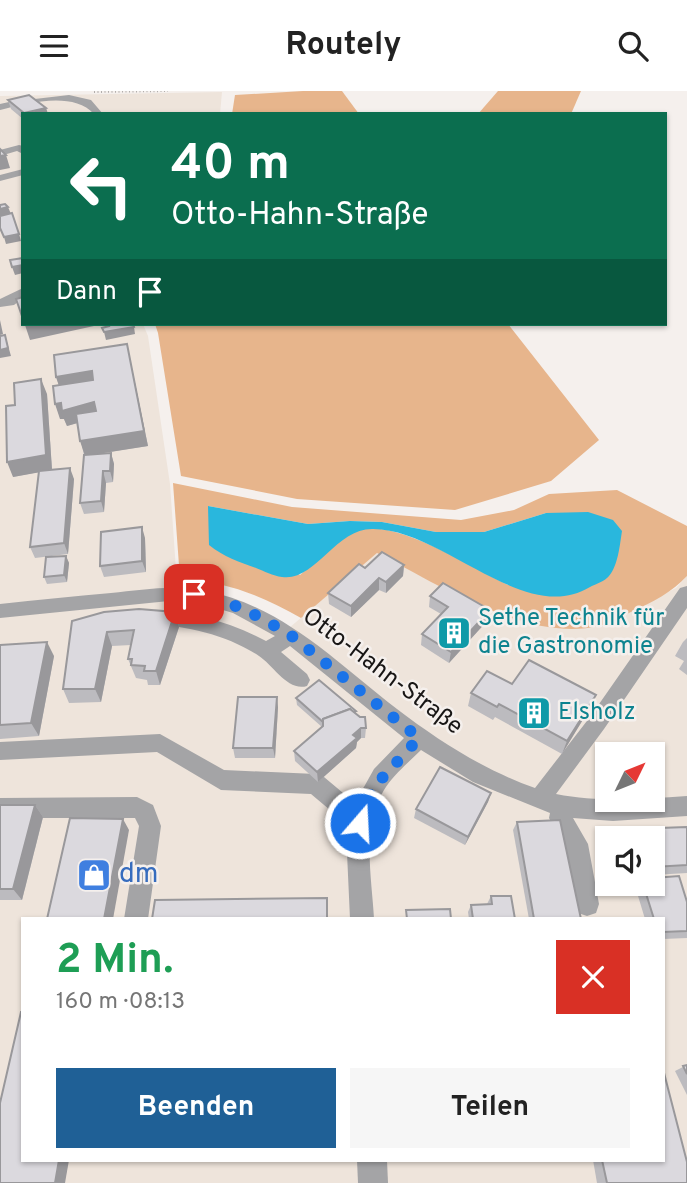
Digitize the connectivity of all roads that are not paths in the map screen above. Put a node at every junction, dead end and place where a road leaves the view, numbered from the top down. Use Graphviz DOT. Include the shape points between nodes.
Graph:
graph roads {
  1 [pos="0,107"];
  2 [pos="97,112"];
  3 [pos="21,150"];
  4 [pos="0,153"];
  5 [pos="21,172"];
  6 [pos="0,177"];
  7 [pos="687,593"];
  8 [pos="0,611"];
  9 [pos="132,617"];
  10 [pos="291,635"];
  11 [pos="267,652"];
  12 [pos="300,680"];
  13 [pos="419,738"];
  14 [pos="0,751"];
  15 [pos="551,801"];
  16 [pos="687,806"];
  17 [pos="0,809"];
  18 [pos="360,823"];
  19 [pos="587,904"];
  20 [pos="136,917"];
  21 [pos="362,917"];
  22 [pos="372,1162"];
  23 [pos="373,1183"];
  1 -- 2 [label="street" via="72,98 89,103"];
  3 -- 4 [label="street"];
  5 -- 6 [label="street"];
  7 -- 15 [label="street" via="597,723"];
  8 -- 10 [label="street, Otto-Hahn-Straße" via="78,612 121,597 194,594 242,608"];
  9 -- 11 [label="street" via="203,621"];
  10 -- 11 [label="street"];
  10 -- 13 [label="street, Otto-Hahn-Straße"];
  11 -- 12 [label="street"];
  13 -- 15 [label="street, Otto-Hahn-Straße" via="472,769"];
  13 -- 18 [label="street" via="373,788"];
  14 -- 18 [label="street" via="160,743 221,780 316,784"];
  15 -- 16 [label="street, Otto-Hahn-Straße" via="600,811"];
  15 -- 19 [label="street" via="576,844"];
  17 -- 20 [label="street" via="144,810 150,826"];
  18 -- 21 [label="street"];
  22 -- 23 [label="street"];
}
